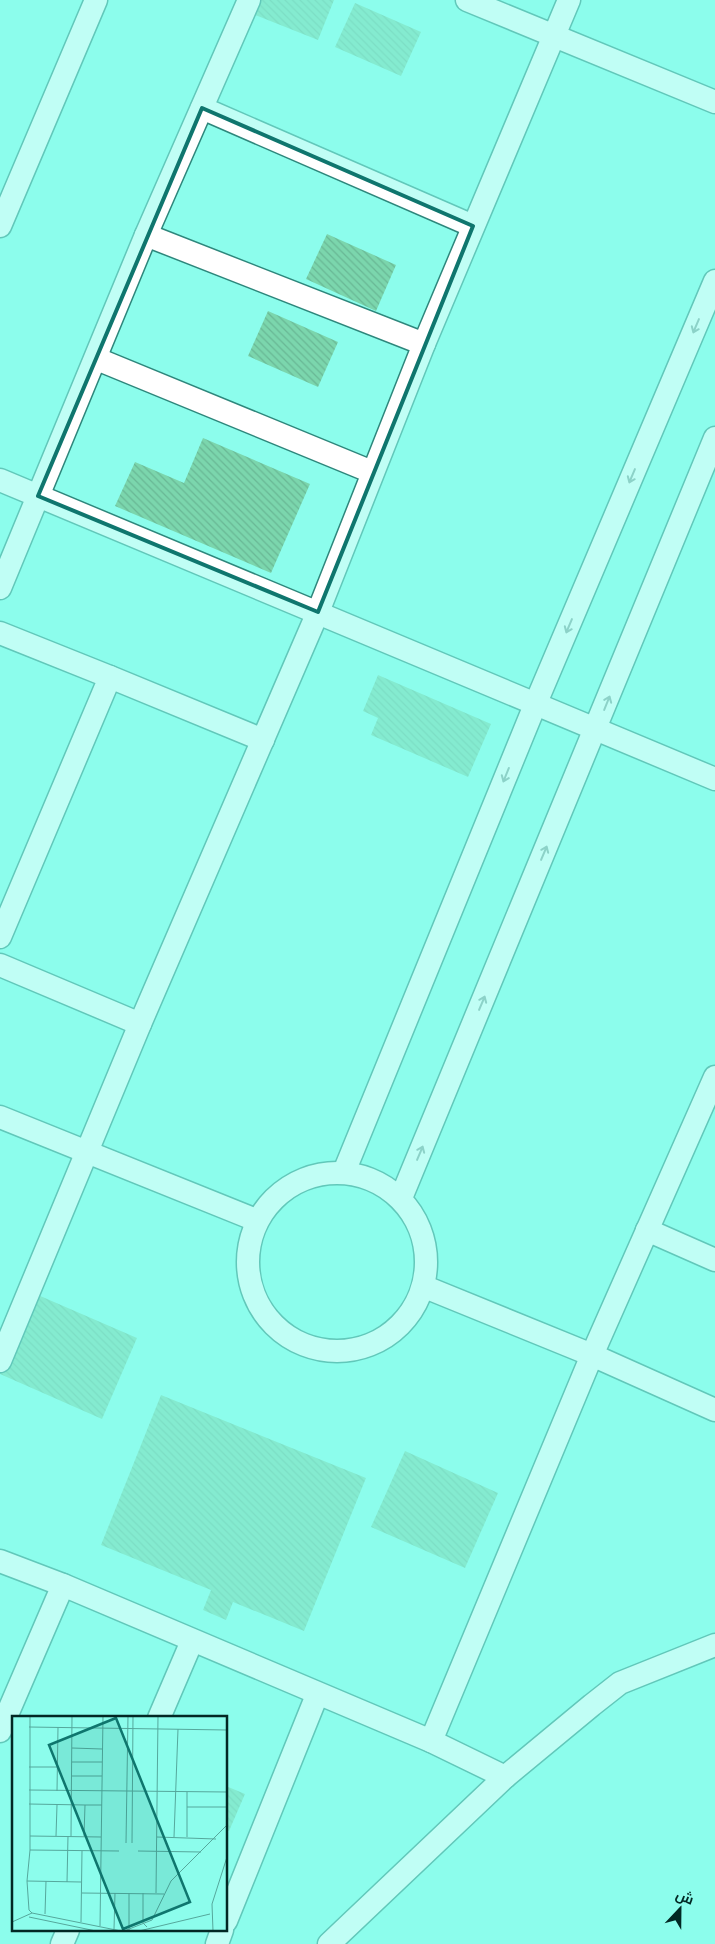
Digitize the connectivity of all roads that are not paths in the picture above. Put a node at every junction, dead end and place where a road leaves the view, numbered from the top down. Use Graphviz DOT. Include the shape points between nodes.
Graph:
graph roads {
  1 [pos="96,0"];
  2 [pos="249,0"];
  3 [pos="467,0"];
  4 [pos="569,0"];
  5 [pos="554,34"];
  6 [pos="715,102"];
  7 [pos="202,108"];
  8 [pos="0,226"];
  9 [pos="473,226"];
  10 [pos="146,235"];
  11 [pos="715,282"];
  12 [pos="424,344"];
  13 [pos="97,359"];
  14 [pos="715,438"];
  15 [pos="372,472"];
  16 [pos="0,480"];
  17 [pos="38,496"];
  18 [pos="0,588"];
  19 [pos="318,612"];
  20 [pos="0,633"];
  21 [pos="110,677"];
  22 [pos="535,705"];
  23 [pos="596,728"];
  24 [pos="263,740"];
  25 [pos="715,779"];
  26 [pos="0,937"];
  27 [pos="0,966"];
  28 [pos="140,1024"];
  29 [pos="715,1077"];
  30 [pos="0,1117"];
  31 [pos="88,1150"];
  32 [pos="344,1172"];
  33 [pos="401,1198"];
  34 [pos="256,1220"];
  35 [pos="647,1230"];
  36 [pos="715,1260"];
  37 [pos="425,1287"];
  38 [pos="592,1355"];
  39 [pos="0,1361"];
  40 [pos="715,1410"];
  41 [pos="0,1561"];
  42 [pos="62,1585"];
  43 [pos="192,1641"];
  44 [pos="715,1644"];
  45 [pos="317,1695"];
  46 [pos="160,1716"];
  47 [pos="0,1731"];
  48 [pos="431,1741"];
  49 [pos="505,1777"];
  50 [pos="228,1916"];
  51 [pos="67,1932"];
  52 [pos="221,1932"];
  53 [pos="62,1944"];
  54 [pos="217,1944"];
  55 [pos="329,1944"];
  1 -- 8 [label="street"];
  2 -- 7 [label="street"];
  3 -- 5 [label="street"];
  4 -- 5 [label="street"];
  5 -- 6 [label="street"];
  5 -- 9 [label="street"];
  7 -- 9 [label="street"];
  7 -- 10 [label="street"];
  9 -- 12 [label="street"];
  10 -- 12 [label="street"];
  10 -- 13 [label="street"];
  11 -- 22 [label="street, one-way"];
  12 -- 15 [label="street"];
  13 -- 15 [label="street"];
  13 -- 17 [label="street"];
  23 -- 14 [label="street, one-way"];
  15 -- 19 [label="street"];
  16 -- 17 [label="street"];
  17 -- 18 [label="street"];
  17 -- 19 [label="street"];
  19 -- 22 [label="street"];
  19 -- 24 [label="street"];
  20 -- 21 [label="street"];
  21 -- 24 [label="street"];
  21 -- 26 [label="street"];
  22 -- 23 [label="street"];
  22 -- 32 [label="street, one-way"];
  23 -- 25 [label="street"];
  33 -- 23 [label="street, one-way"];
  24 -- 28 [label="street"];
  27 -- 28 [label="street"];
  28 -- 31 [label="street"];
  29 -- 35 [label="street"];
  30 -- 31 [label="street"];
  31 -- 34 [label="street"];
  31 -- 39 [label="street"];
  32 -- 33 [label="street" via="374,1179"];
  32 -- 34 [label="street" via="310,1176 282,1190"];
  33 -- 37 [label="street" via="419,1224 427,1254"];
  34 -- 37 [label="street" via="248,1252 250,1283 263,1312 278,1329 305,1345 336,1351 368,1346 395,1331 416,1307"];
  35 -- 36 [label="street"];
  35 -- 38 [label="street"];
  37 -- 38 [label="street"];
  38 -- 40 [label="street"];
  38 -- 48 [label="street"];
  41 -- 42 [label="street"];
  42 -- 43 [label="street"];
  42 -- 47 [label="street"];
  43 -- 45 [label="street"];
  43 -- 46 [label="street"];
  44 -- 49 [label="street" via="620,1683"];
  45 -- 48 [label="street"];
  45 -- 50 [label="street"];
  48 -- 49 [label="street"];
  49 -- 55 [label="street"];
  51 -- 53 [label="street"];
  52 -- 54 [label="street"];
}
